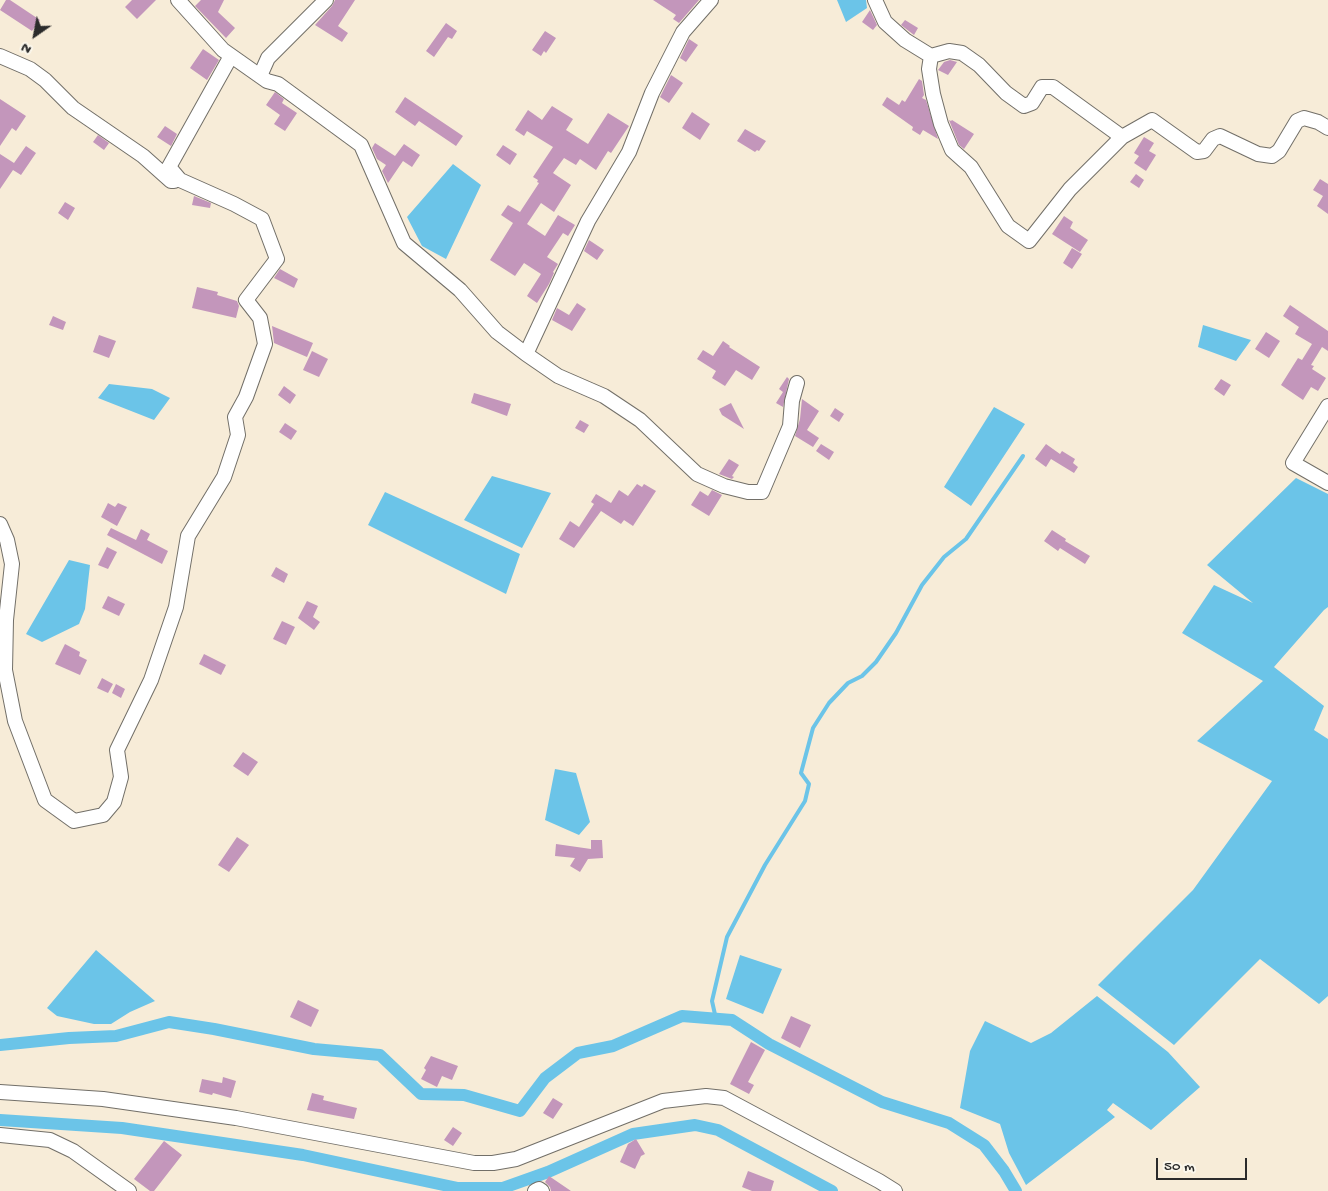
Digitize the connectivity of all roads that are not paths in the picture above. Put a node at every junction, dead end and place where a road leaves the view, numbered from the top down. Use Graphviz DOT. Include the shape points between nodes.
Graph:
graph roads {
  1 [pos="178,0"];
  2 [pos="326,0"];
  3 [pos="711,0"];
  4 [pos="875,0"];
  5 [pos="0,56"];
  6 [pos="231,56"];
  7 [pos="931,56"];
  8 [pos="260,76"];
  9 [pos="1328,128"];
  10 [pos="1122,137"];
  11 [pos="180,180"];
  12 [pos="526,354"];
  13 [pos="797,383"];
  14 [pos="1328,406"];
  15 [pos="1328,483"];
  16 [pos="0,524"];
  17 [pos="0,1092"];
  18 [pos="0,1135"];
  19 [pos="129,1191"];
  20 [pos="535,1191"];
  21 [pos="542,1191"];
  22 [pos="895,1191"];
  1 -- 6 [label="street"];
  2 -- 8 [label="street" via="268,58"];
  3 -- 12 [label="street" via="682,32 652,93 629,152 588,221"];
  4 -- 7 [label="street" via="885,22 905,40"];
  5 -- 11 [label="street" via="30,69 73,108 143,156 171,181"];
  6 -- 8 [label="street"];
  6 -- 11 [label="street" via="169,167"];
  7 -- 10 [label="street" via="950,51 962,53 1024,106 1032,103 1042,87 1053,87"];
  7 -- 10 [label="street" via="929,69 933,94 952,150 970,167 1008,226 1029,241 1070,189"];
  8 -- 12 [label="street" via="278,84 362,145 404,243 460,290 497,332"];
  9 -- 10 [label="street" via="1304,118 1298,121 1279,151 1272,156 1258,154 1220,136 1213,139 1204,151 1197,152 1152,120"];
  11 -- 16 [label="street" via="262,219 277,259 246,300 260,318 265,344 246,397 235,417 238,435 224,476 188,536 176,607 151,680 117,750 121,777 114,802 103,815 74,821 45,800 15,721 5,670 12,564"];
  12 -- 13 [label="street" via="558,376 604,396 640,420 697,474 748,492 762,492 790,426"];
  14 -- 15 [label="street" via="1293,463"];
  17 -- 22 [label="street" via="103,1099 236,1118 474,1163 516,1159 663,1101 706,1096 724,1098"];
  18 -- 19 [label="street" via="50,1140 73,1151"];
  20 -- 21 [label="street"];
}
